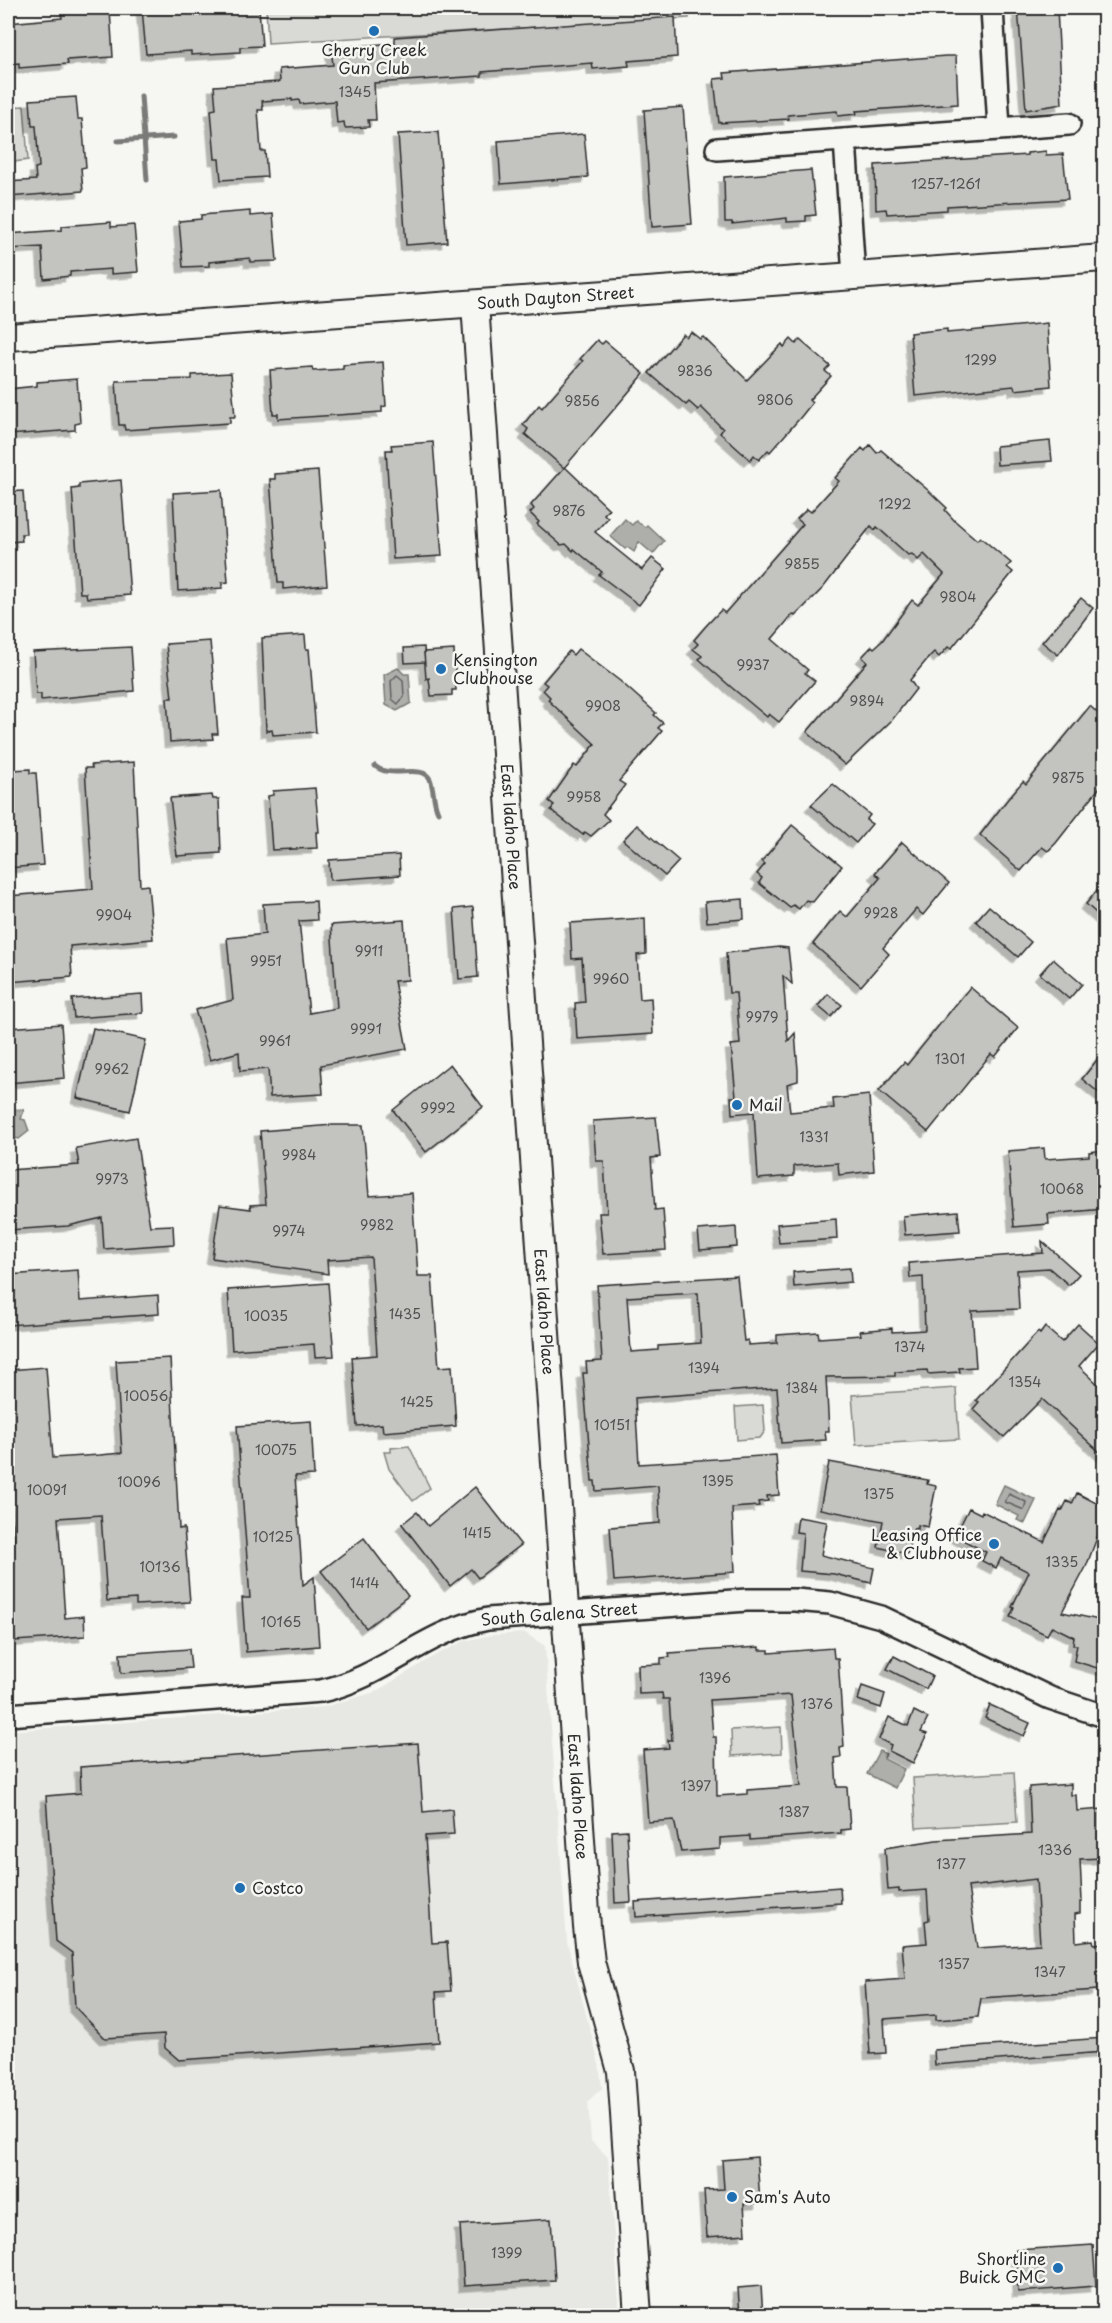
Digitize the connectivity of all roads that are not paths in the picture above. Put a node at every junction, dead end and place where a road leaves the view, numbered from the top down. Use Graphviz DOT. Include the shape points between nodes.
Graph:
graph roads {
  1 [pos="992,8"];
  2 [pos="1069,123"];
  3 [pos="999,128"];
  4 [pos="845,140"];
  5 [pos="717,149"];
  6 [pos="1104,258"];
  7 [pos="854,276"];
  8 [pos="475,304"];
  9 [pos="8,337"];
  10 [pos="564,1612"];
  11 [pos="8,1715"];
  12 [pos="1104,1716"];
  13 [pos="638,2316"];
  1 -- 3 [label="street"];
  2 -- 3 [label="street"];
  3 -- 4 [label="street"];
  4 -- 5 [label="street"];
  4 -- 7 [label="street"];
  6 -- 7 [label="street, South Dayton Street"];
  7 -- 8 [label="street, South Dayton Street"];
  8 -- 9 [label="street, South Dayton Street"];
  8 -- 10 [label="street, East Idaho Place"];
  10 -- 11 [label="street, South Galena Street" via="488,1619 459,1626 368,1677 321,1691"];
  10 -- 12 [label="street, South Galena Street" via="764,1599 838,1605 881,1617 1050,1698"];
  10 -- 13 [label="street, East Idaho Place" via="587,1927 591,1962 621,2071"];
}
